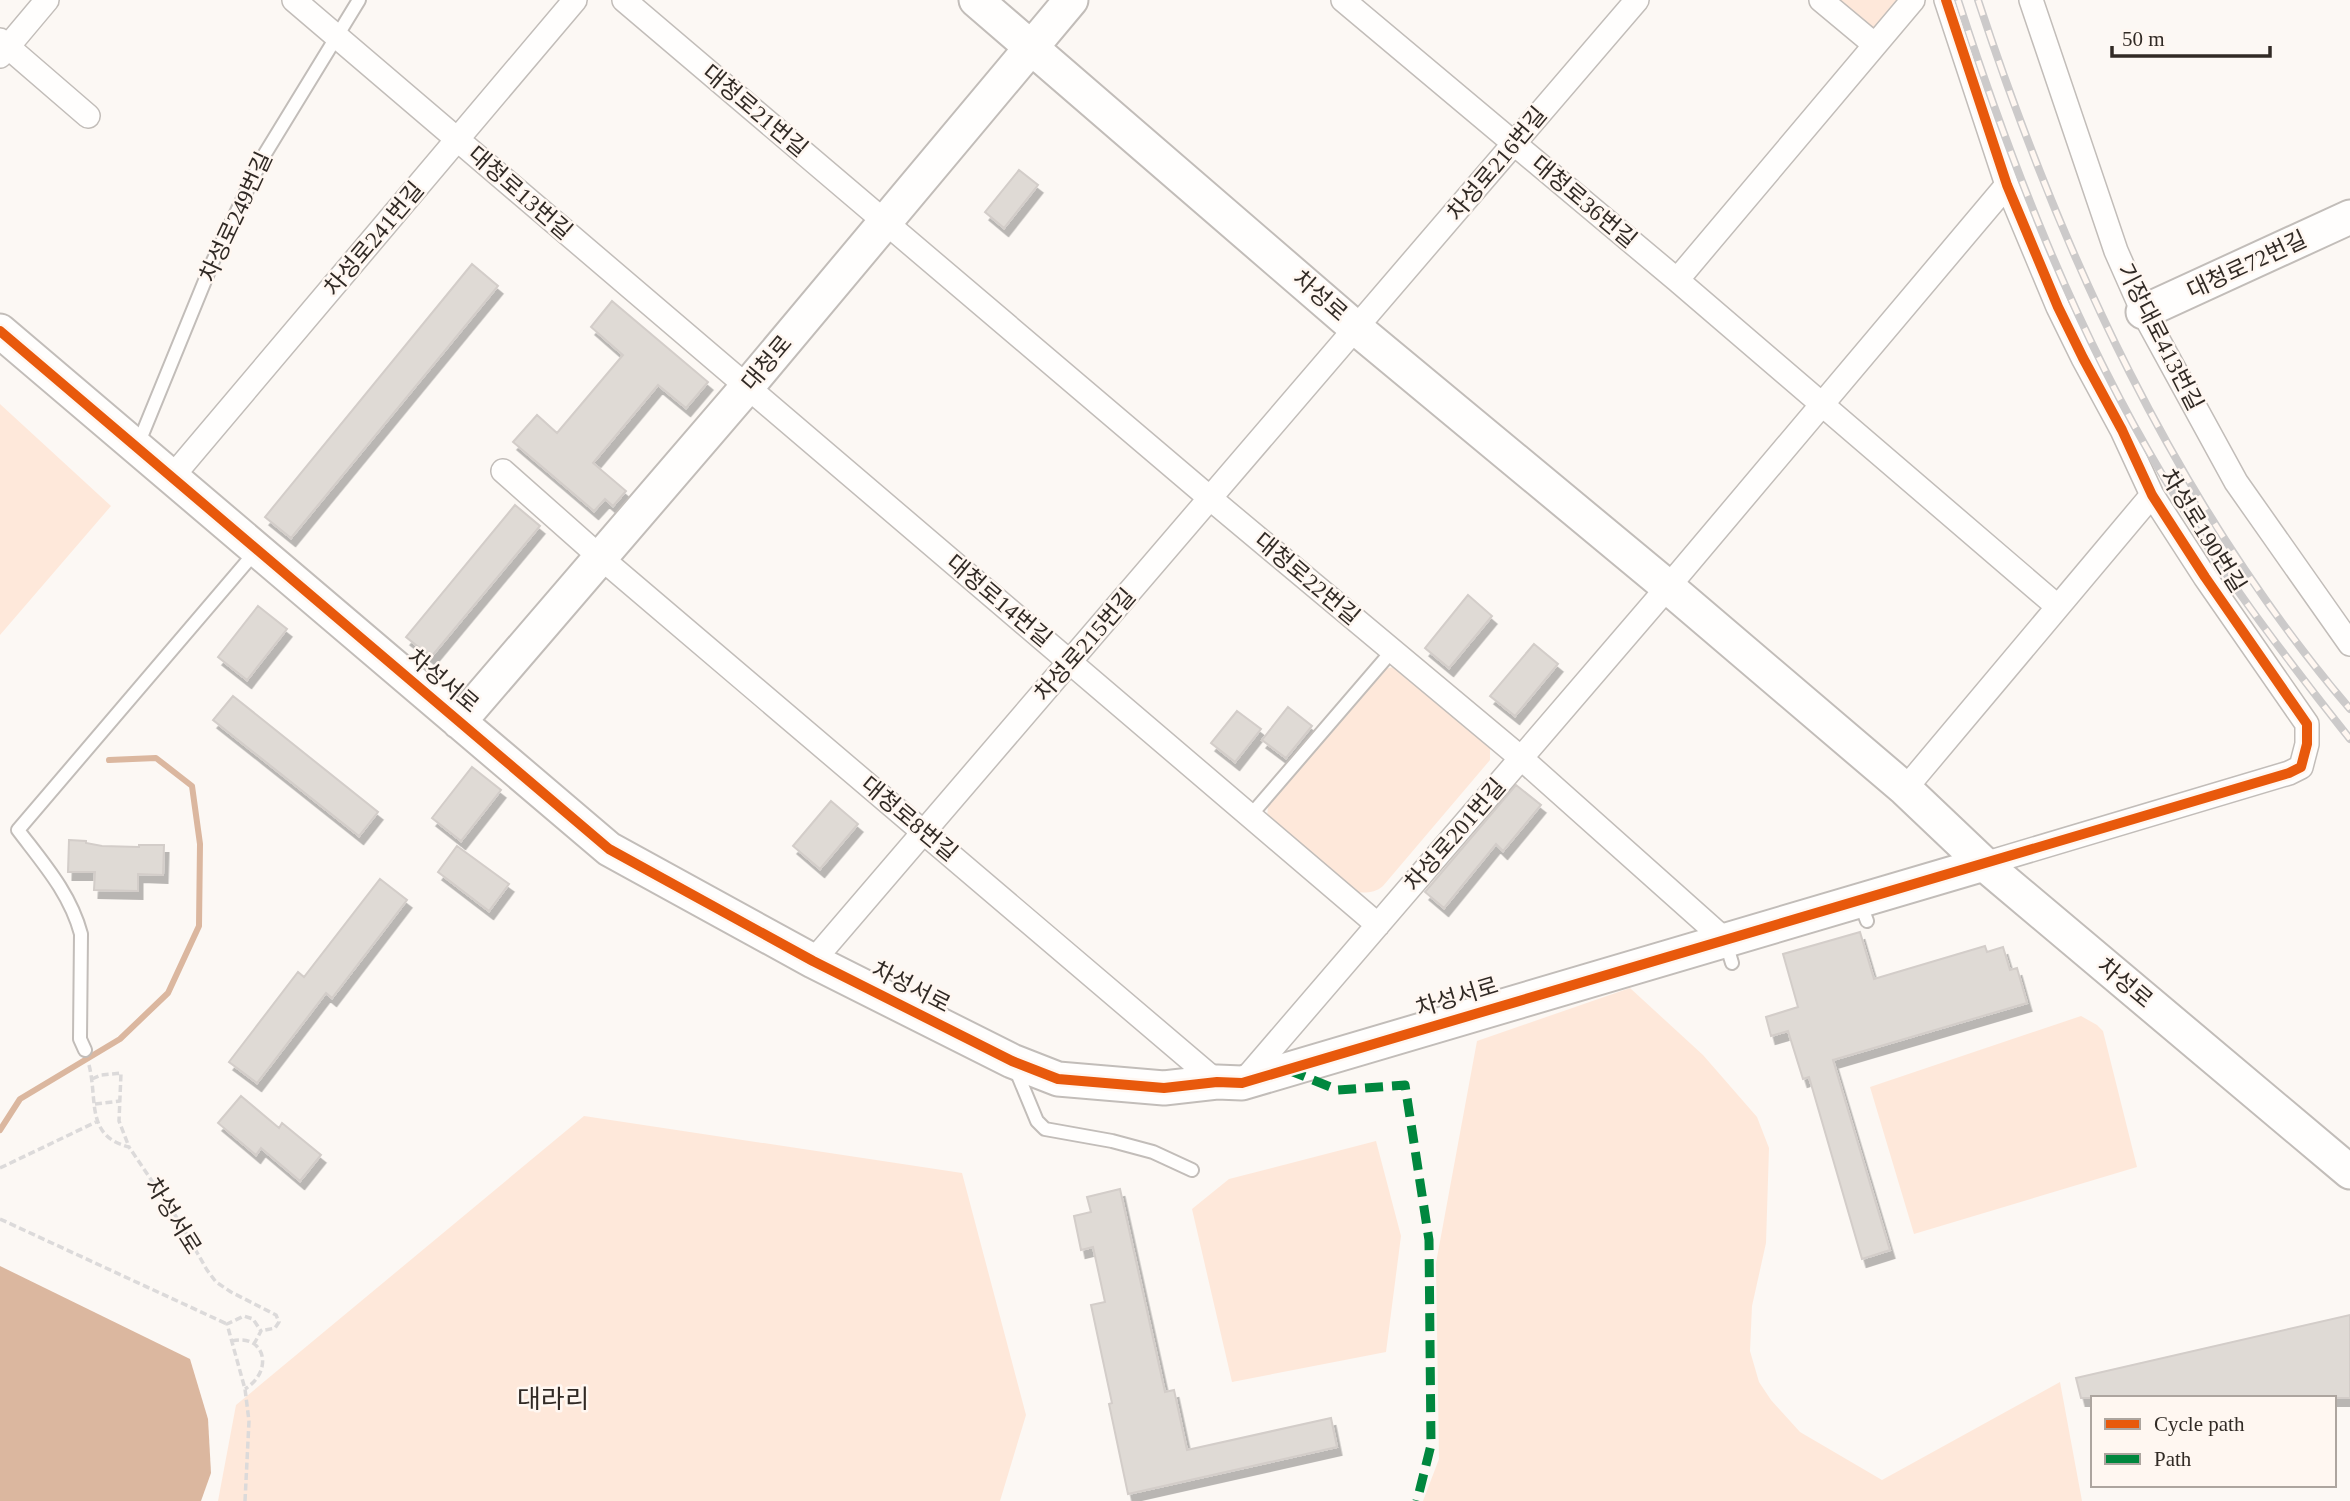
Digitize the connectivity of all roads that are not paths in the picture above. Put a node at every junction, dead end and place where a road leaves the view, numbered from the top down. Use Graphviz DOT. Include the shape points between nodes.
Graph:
graph roads {
  1 [pos="47,0"];
  2 [pos="294,0"];
  3 [pos="359,0"];
  4 [pos="575,0"];
  5 [pos="624,0"];
  6 [pos="976,0"];
  7 [pos="1071,0"];
  8 [pos="1343,0"];
  9 [pos="1637,0"];
  10 [pos="1821,0"];
  11 [pos="1913,0"];
  12 [pos="1946,0"];
  13 [pos="2031,0"];
  14 [pos="1370,8"];
  15 [pos="337,36"];
  16 [pos="1875,45"];
  17 [pos="3,47"];
  18 [pos="1031,47"];
  19 [pos="88,116"];
  20 [pos="457,139"];
  21 [pos="1515,144"];
  22 [pos="2007,185"];
  23 [pos="2350,217"];
  24 [pos="886,223"];
  25 [pos="1677,280"];
  26 [pos="2143,313"];
  27 [pos="1357,328"];
  28 [pos="0,331"];
  29 [pos="747,387"];
  30 [pos="1822,406"];
  31 [pos="137,447"];
  32 [pos="503,471"];
  33 [pos="172,477"];
  34 [pos="2151,495"];
  35 [pos="1211,499"];
  36 [pos="257,550"];
  37 [pos="600,557"];
  38 [pos="1668,587"];
  39 [pos="2057,607"];
  40 [pos="2350,644"];
  41 [pos="1392,650"];
  42 [pos="1071,662"];
  43 [pos="459,722"];
  44 [pos="1521,758"];
  45 [pos="1905,789"];
  46 [pos="1250,816"];
  47 [pos="924,832"];
  48 [pos="1984,864"];
  49 [pos="1378,925"];
  50 [pos="1728,951"];
  51 [pos="813,961"];
  52 [pos="85,1050"];
  53 [pos="1012,1061"];
  54 [pos="1229,1083"];
  55 [pos="1192,1170"];
  56 [pos="2350,1172"];
  1 -- 17 [label="street"];
  2 -- 15 [label="street, 대청로13번길"];
  3 -- 15 [label="lane, 차성로249번길"];
  4 -- 20 [label="street, 차성로241번길"];
  5 -- 24 [label="street, 대청로21번길"];
  6 -- 18 [label="street, 차성로"];
  7 -- 18 [label="street, 대청로"];
  8 -- 14 [label="street, 대청로36번길"];
  9 -- 21 [label="street, 차성로216번길"];
  10 -- 16 [label="street"];
  11 -- 16 [label="street"];
  12 -- 22 [label="street, 차성로190번길"];
  13 -- 26 [label="street, 기장대로413번길" via="2116,251"];
  14 -- 21 [label="street, 대청로36번길"];
  15 -- 20 [label="street, 대청로13번길"];
  15 -- 31 [label="lane, 차성로249번길" via="262,157 213,261"];
  16 -- 25 [label="street"];
  17 -- 19 [label="street"];
  18 -- 24 [label="street, 대청로"];
  18 -- 27 [label="street, 차성로"];
  20 -- 29 [label="street, 대청로13번길"];
  20 -- 33 [label="street, 차성로241번길"];
  21 -- 25 [label="street, 대청로36번길"];
  21 -- 27 [label="street, 차성로216번길"];
  22 -- 30 [label="street"];
  22 -- 34 [label="street, 차성로190번길" via="2058,307"];
  23 -- 26 [label="street, 대청로72번길"];
  24 -- 29 [label="street, 대청로"];
  24 -- 35 [label="street, 대청로22번길"];
  25 -- 30 [label="street, 대청로36번길"];
  26 -- 40 [label="street, 기장대로413번길" via="2236,482"];
  27 -- 35 [label="street, 차성로215번길"];
  27 -- 38 [label="street, 차성로"];
  28 -- 31 [label="street, 차성서로"];
  29 -- 37 [label="street, 대청로"];
  29 -- 42 [label="street, 대청로14번길"];
  30 -- 38 [label="street"];
  30 -- 39 [label="street, 대청로36번길"];
  31 -- 33 [label="street, 차성서로"];
  32 -- 37 [label="street, 대청로8번길"];
  33 -- 36 [label="street, 차성서로"];
  34 -- 39 [label="street"];
  34 -- 48 [label="street, 차성로190번길" via="2307,724 2301,767"];
  35 -- 41 [label="street, 대청로22번길"];
  35 -- 42 [label="street, 차성로215번길"];
  36 -- 43 [label="street, 차성서로"];
  36 -- 52 [label="lane" via="18,830 62,886 77,918 81,934 80,1039"];
  37 -- 43 [label="street, 대청로"];
  37 -- 47 [label="street, 대청로8번길"];
  38 -- 44 [label="street, 차성로201번길"];
  38 -- 45 [label="street, 차성로"];
  39 -- 45 [label="street"];
  41 -- 44 [label="street, 대청로22번길"];
  41 -- 46 [label="lane"];
  42 -- 46 [label="street, 대청로14번길"];
  42 -- 47 [label="street, 차성로215번길"];
  43 -- 51 [label="street, 차성서로" via="610,849"];
  44 -- 49 [label="street, 차성로201번길"];
  44 -- 50 [label="street, 대청로22번길"];
  45 -- 48 [label="street, 차성로"];
  46 -- 49 [label="street, 대청로14번길"];
  47 -- 51 [label="street, 차성로215번길"];
  47 -- 54 [label="street, 대청로8번길"];
  48 -- 50 [label="street, 차성서로" via="1863,911"];
  48 -- 56 [label="street, 차성로"];
  49 -- 54 [label="street, 차성로201번길"];
  50 -- 54 [label="street, 차성서로"];
  51 -- 53 [label="street, 차성서로"];
  53 -- 54 [label="street, 차성서로" via="1058,1079 1164,1088"];
  53 -- 55 [label="lane" via="1037,1121 1045,1129 1111,1141"];
}
